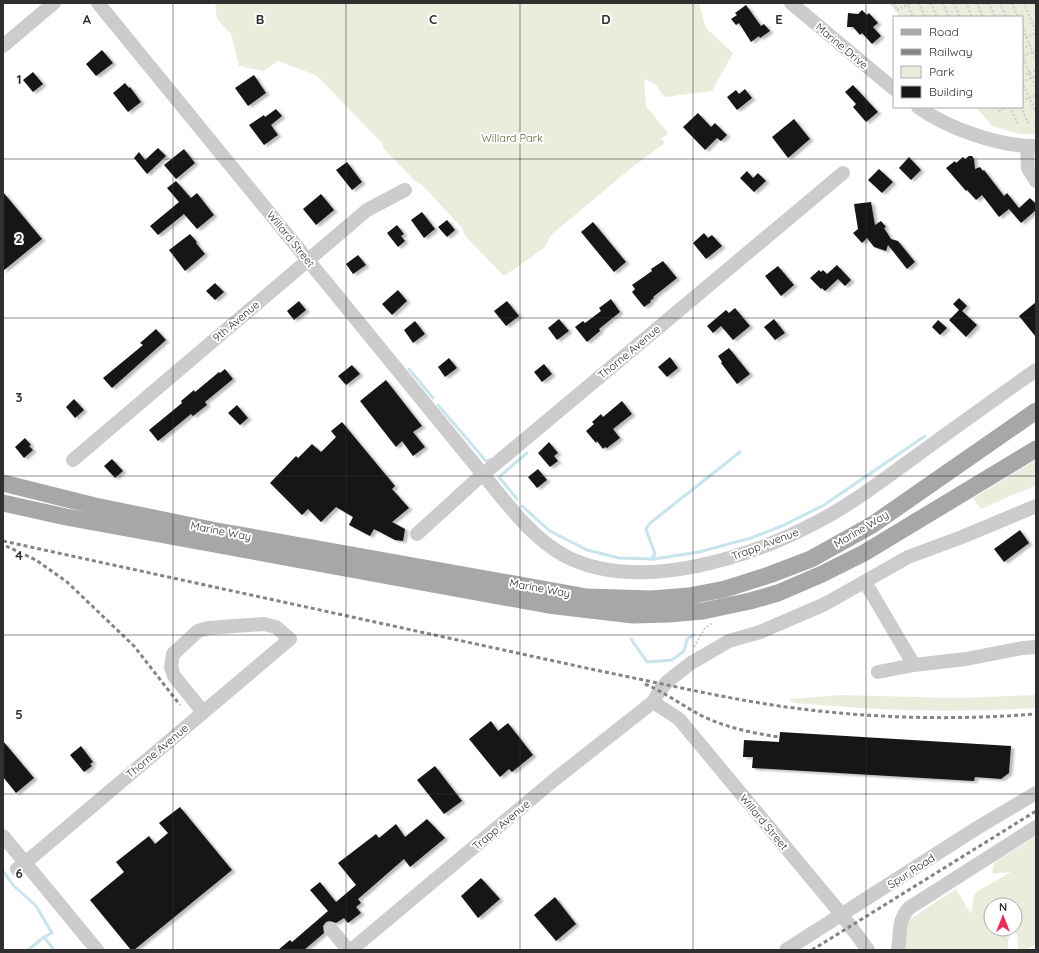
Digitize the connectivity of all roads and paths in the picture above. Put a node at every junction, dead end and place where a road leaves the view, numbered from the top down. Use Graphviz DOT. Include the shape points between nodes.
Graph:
graph roads {
  1 [pos="54,3"];
  2 [pos="98,3"];
  3 [pos="791,3"];
  4 [pos="894,3"];
  5 [pos="912,3"];
  6 [pos="919,3"];
  7 [pos="931,3"];
  8 [pos="943,3"];
  9 [pos="954,3"];
  10 [pos="966,3"];
  11 [pos="977,3"];
  12 [pos="989,3"];
  13 [pos="1000,3"];
  14 [pos="1012,3"];
  15 [pos="1024,3"];
  16 [pos="908,4"];
  17 [pos="913,16"];
  18 [pos="925,16"];
  19 [pos="937,16"];
  20 [pos="949,16"];
  21 [pos="960,16"];
  22 [pos="972,16"];
  23 [pos="983,16"];
  24 [pos="995,16"];
  25 [pos="1006,16"];
  26 [pos="1018,16"];
  27 [pos="1023,29"];
  28 [pos="1036,33"];
  29 [pos="1026,37"];
  30 [pos="1023,38"];
  31 [pos="1030,45"];
  32 [pos="3,46"];
  33 [pos="1023,48"];
  34 [pos="1036,51"];
  35 [pos="1033,52"];
  36 [pos="1023,56"];
  37 [pos="1023,58"];
  38 [pos="1036,60"];
  39 [pos="1036,70"];
  40 [pos="1030,72"];
  41 [pos="1023,76"];
  42 [pos="1036,76"];
  43 [pos="1032,78"];
  44 [pos="1023,82"];
  45 [pos="1023,84"];
  46 [pos="893,88"];
  47 [pos="1036,88"];
  48 [pos="1036,95"];
  49 [pos="1029,98"];
  50 [pos="1023,101"];
  51 [pos="920,108"];
  52 [pos="998,108"];
  53 [pos="1006,108"];
  54 [pos="1009,108"];
  55 [pos="1021,108"];
  56 [pos="1036,113"];
  57 [pos="1018,125"];
  58 [pos="1029,125"];
  59 [pos="1031,146"];
  60 [pos="844,172"];
  61 [pos="1036,180"];
  62 [pos="405,190"];
  63 [pos="308,260"];
  64 [pos="1036,370"];
  65 [pos="1036,411"];
  66 [pos="1036,449"];
  67 [pos="73,460"];
  68 [pos="483,475"];
  69 [pos="3,483"];
  70 [pos="3,503"];
  71 [pos="1036,506"];
  72 [pos="417,534"];
  73 [pos="865,582"];
  74 [pos="719,608"];
  75 [pos="1036,647"];
  76 [pos="692,649"];
  77 [pos="914,664"];
  78 [pos="878,672"];
  79 [pos="653,702"];
  80 [pos="203,712"];
  81 [pos="1036,793"];
  82 [pos="1036,827"];
  83 [pos="3,836"];
  84 [pos="21,866"];
  85 [pos="842,915"];
  86 [pos="330,929"];
  87 [pos="97,950"];
  88 [pos="349,950"];
  89 [pos="786,950"];
  90 [pos="868,950"];
  91 [pos="898,950"];
  1 -- 32 [label="street"];
  2 -- 63 [label="street, Willard Street"];
  3 -- 46 [label="street, Marine Drive"];
  4 -- 16 [label="path" via="896,9"];
  5 -- 16 [label="path"];
  6 -- 18 [label="path"];
  7 -- 19 [label="path"];
  8 -- 20 [label="path"];
  9 -- 21 [label="path"];
  10 -- 22 [label="path"];
  11 -- 23 [label="path"];
  12 -- 24 [label="path"];
  13 -- 25 [label="path"];
  14 -- 26 [label="path"];
  15 -- 28 [label="path"];
  16 -- 17 [label="path"];
  27 -- 29 [label="path"];
  28 -- 29 [label="path"];
  29 -- 30 [label="path"];
  29 -- 31 [label="path"];
  31 -- 33 [label="path"];
  31 -- 35 [label="path"];
  34 -- 35 [label="path"];
  35 -- 36 [label="path"];
  35 -- 38 [label="path"];
  37 -- 40 [label="path"];
  39 -- 40 [label="path"];
  40 -- 41 [label="path"];
  40 -- 43 [label="path"];
  42 -- 43 [label="path"];
  43 -- 44 [label="path"];
  43 -- 47 [label="path"];
  45 -- 49 [label="path"];
  48 -- 49 [label="path"];
  49 -- 50 [label="path"];
  49 -- 56 [label="path"];
  51 -- 59 [label="street" via="970,133"];
  52 -- 53 [label="path" via="999,111"];
  54 -- 57 [label="path"];
  55 -- 58 [label="path"];
  59 -- 61 [label="street" via="1028,168"];
  60 -- 68 [label="street, Thorne Avenue"];
  62 -- 63 [label="street, 9th Avenue" via="368,210"];
  63 -- 67 [label="street, 9th Avenue"];
  63 -- 68 [label="street, Willard Street"];
  64 -- 68 [label="street, Trapp Avenue" via="869,490 820,521 739,555 698,565 661,571 621,572 583,564 548,546 524,524"];
  65 -- 69 [label="main road, Marine Way" via="872,525 811,559 725,589 689,596 651,599 587,597 217,531 95,506"];
  66 -- 74 [label="main road, Marine Way" via="864,553 778,593"];
  68 -- 72 [label="street, Thorne Avenue"];
  70 -- 74 [label="main road, Marine Way" via="66,517 548,606 632,615"];
  71 -- 73 [label="street, Trapp Avenue" via="908,557"];
  73 -- 77 [label="street"];
  73 -- 79 [label="street, Trapp Avenue" via="825,604 760,632 729,641 696,660 668,681"];
  74 -- 76 [label="path" via="714,621 705,628"];
  75 -- 77 [label="street" via="966,659"];
  77 -- 78 [label="street"];
  79 -- 85 [label="street, Willard Street" via="679,719"];
  79 -- 88 [label="street, Trapp Avenue" via="554,780"];
  80 -- 80 [label="street, Thorne Avenue" via="290,638 276,627 264,624 198,631 173,654 171,667 174,676"];
  80 -- 84 [label="street, Thorne Avenue"];
  81 -- 85 [label="street, Spur Road"];
  82 -- 91 [label="street" via="909,908 902,917"];
  83 -- 84 [label="street"];
  84 -- 87 [label="street"];
  85 -- 89 [label="street, Spur Road"];
  85 -- 90 [label="street, Willard Street"];
  86 -- 88 [label="street"];
}
